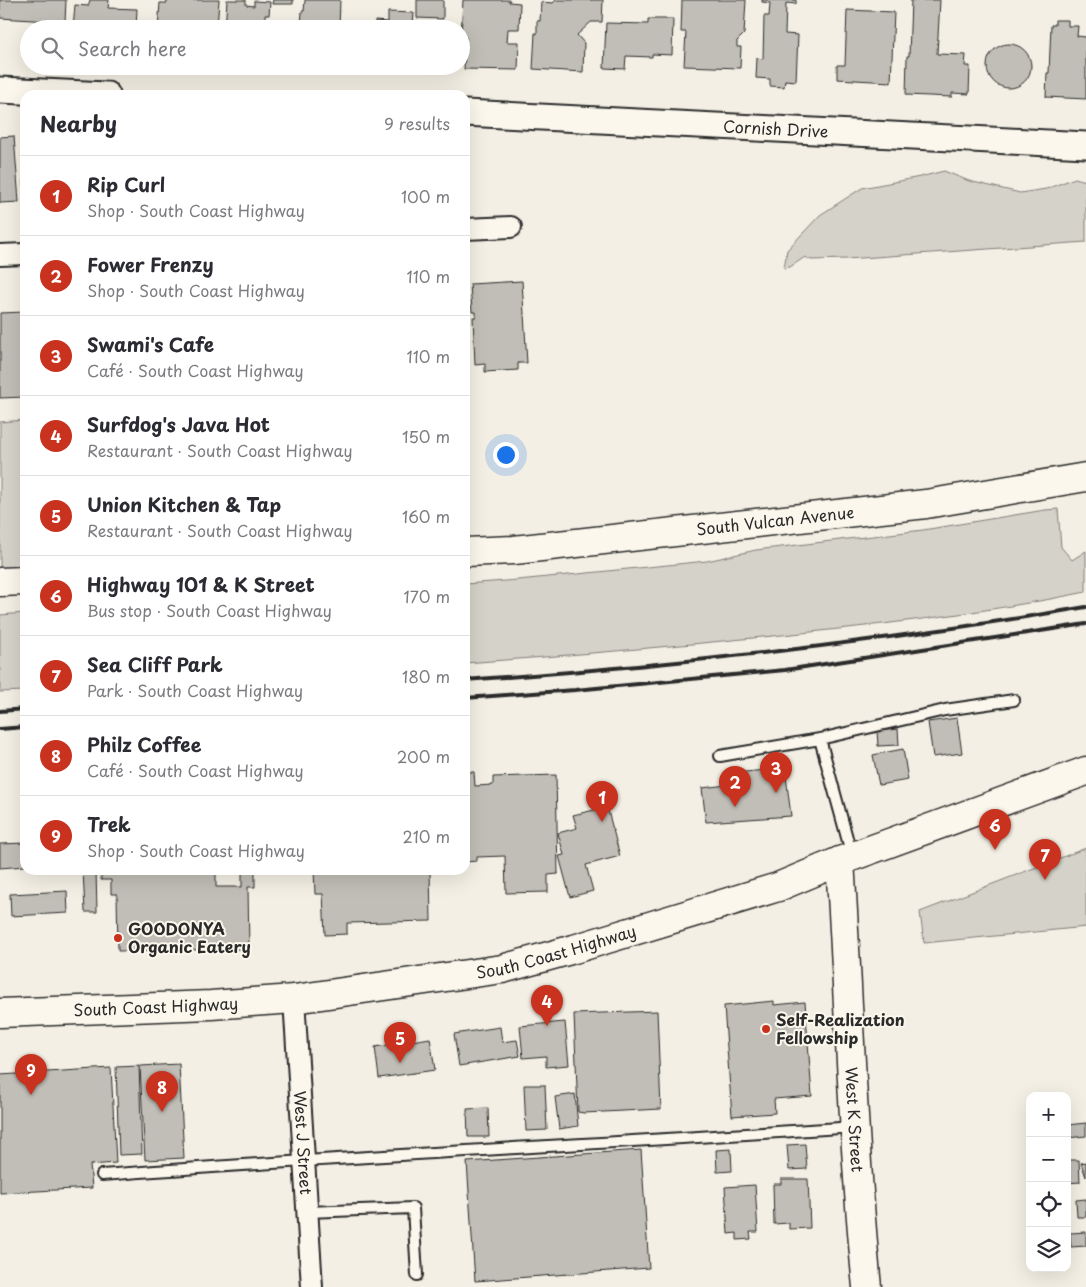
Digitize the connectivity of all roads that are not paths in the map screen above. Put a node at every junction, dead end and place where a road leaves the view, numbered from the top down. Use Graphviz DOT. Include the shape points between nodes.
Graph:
graph roads {
  1 [pos="0,90"];
  2 [pos="20,91"];
  3 [pos="470,113"];
  4 [pos="1086,145"];
  5 [pos="512,227"];
  6 [pos="470,229"];
  7 [pos="20,254"];
  8 [pos="0,255"];
  9 [pos="1086,477"];
  10 [pos="470,552"];
  11 [pos="20,580"];
  12 [pos="0,582"];
  13 [pos="1014,700"];
  14 [pos="820,739"];
  15 [pos="720,756"];
  16 [pos="1086,771"];
  17 [pos="846,859"];
  18 [pos="294,999"];
  19 [pos="0,1013"];
  20 [pos="855,1127"];
  21 [pos="304,1161"];
  22 [pos="102,1175"];
  23 [pos="307,1212"];
  24 [pos="417,1275"];
  25 [pos="312,1287"];
  26 [pos="867,1287"];
  1 -- 2 [label="street"];
  3 -- 4 [label="street, Cornish Drive"];
  5 -- 6 [label="street"];
  7 -- 8 [label="street"];
  9 -- 10 [label="main road, South Vulcan Avenue" via="926,504"];
  11 -- 12 [label="main road"];
  13 -- 14 [label="lane" via="945,710"];
  14 -- 15 [label="lane"];
  14 -- 17 [label="lane"];
  16 -- 17 [label="main road, South Coast Highway"];
  17 -- 18 [label="main road, South Coast Highway" via="778,887 502,969"];
  17 -- 20 [label="main road, West K Street"];
  18 -- 19 [label="main road, South Coast Highway"];
  18 -- 21 [label="street, West J Street"];
  20 -- 21 [label="lane"];
  20 -- 26 [label="main road, West K Street"];
  21 -- 22 [label="lane"];
  21 -- 23 [label="street, West J Street"];
  23 -- 24 [label="lane" via="413,1208"];
  23 -- 25 [label="street, West J Street"];
}
